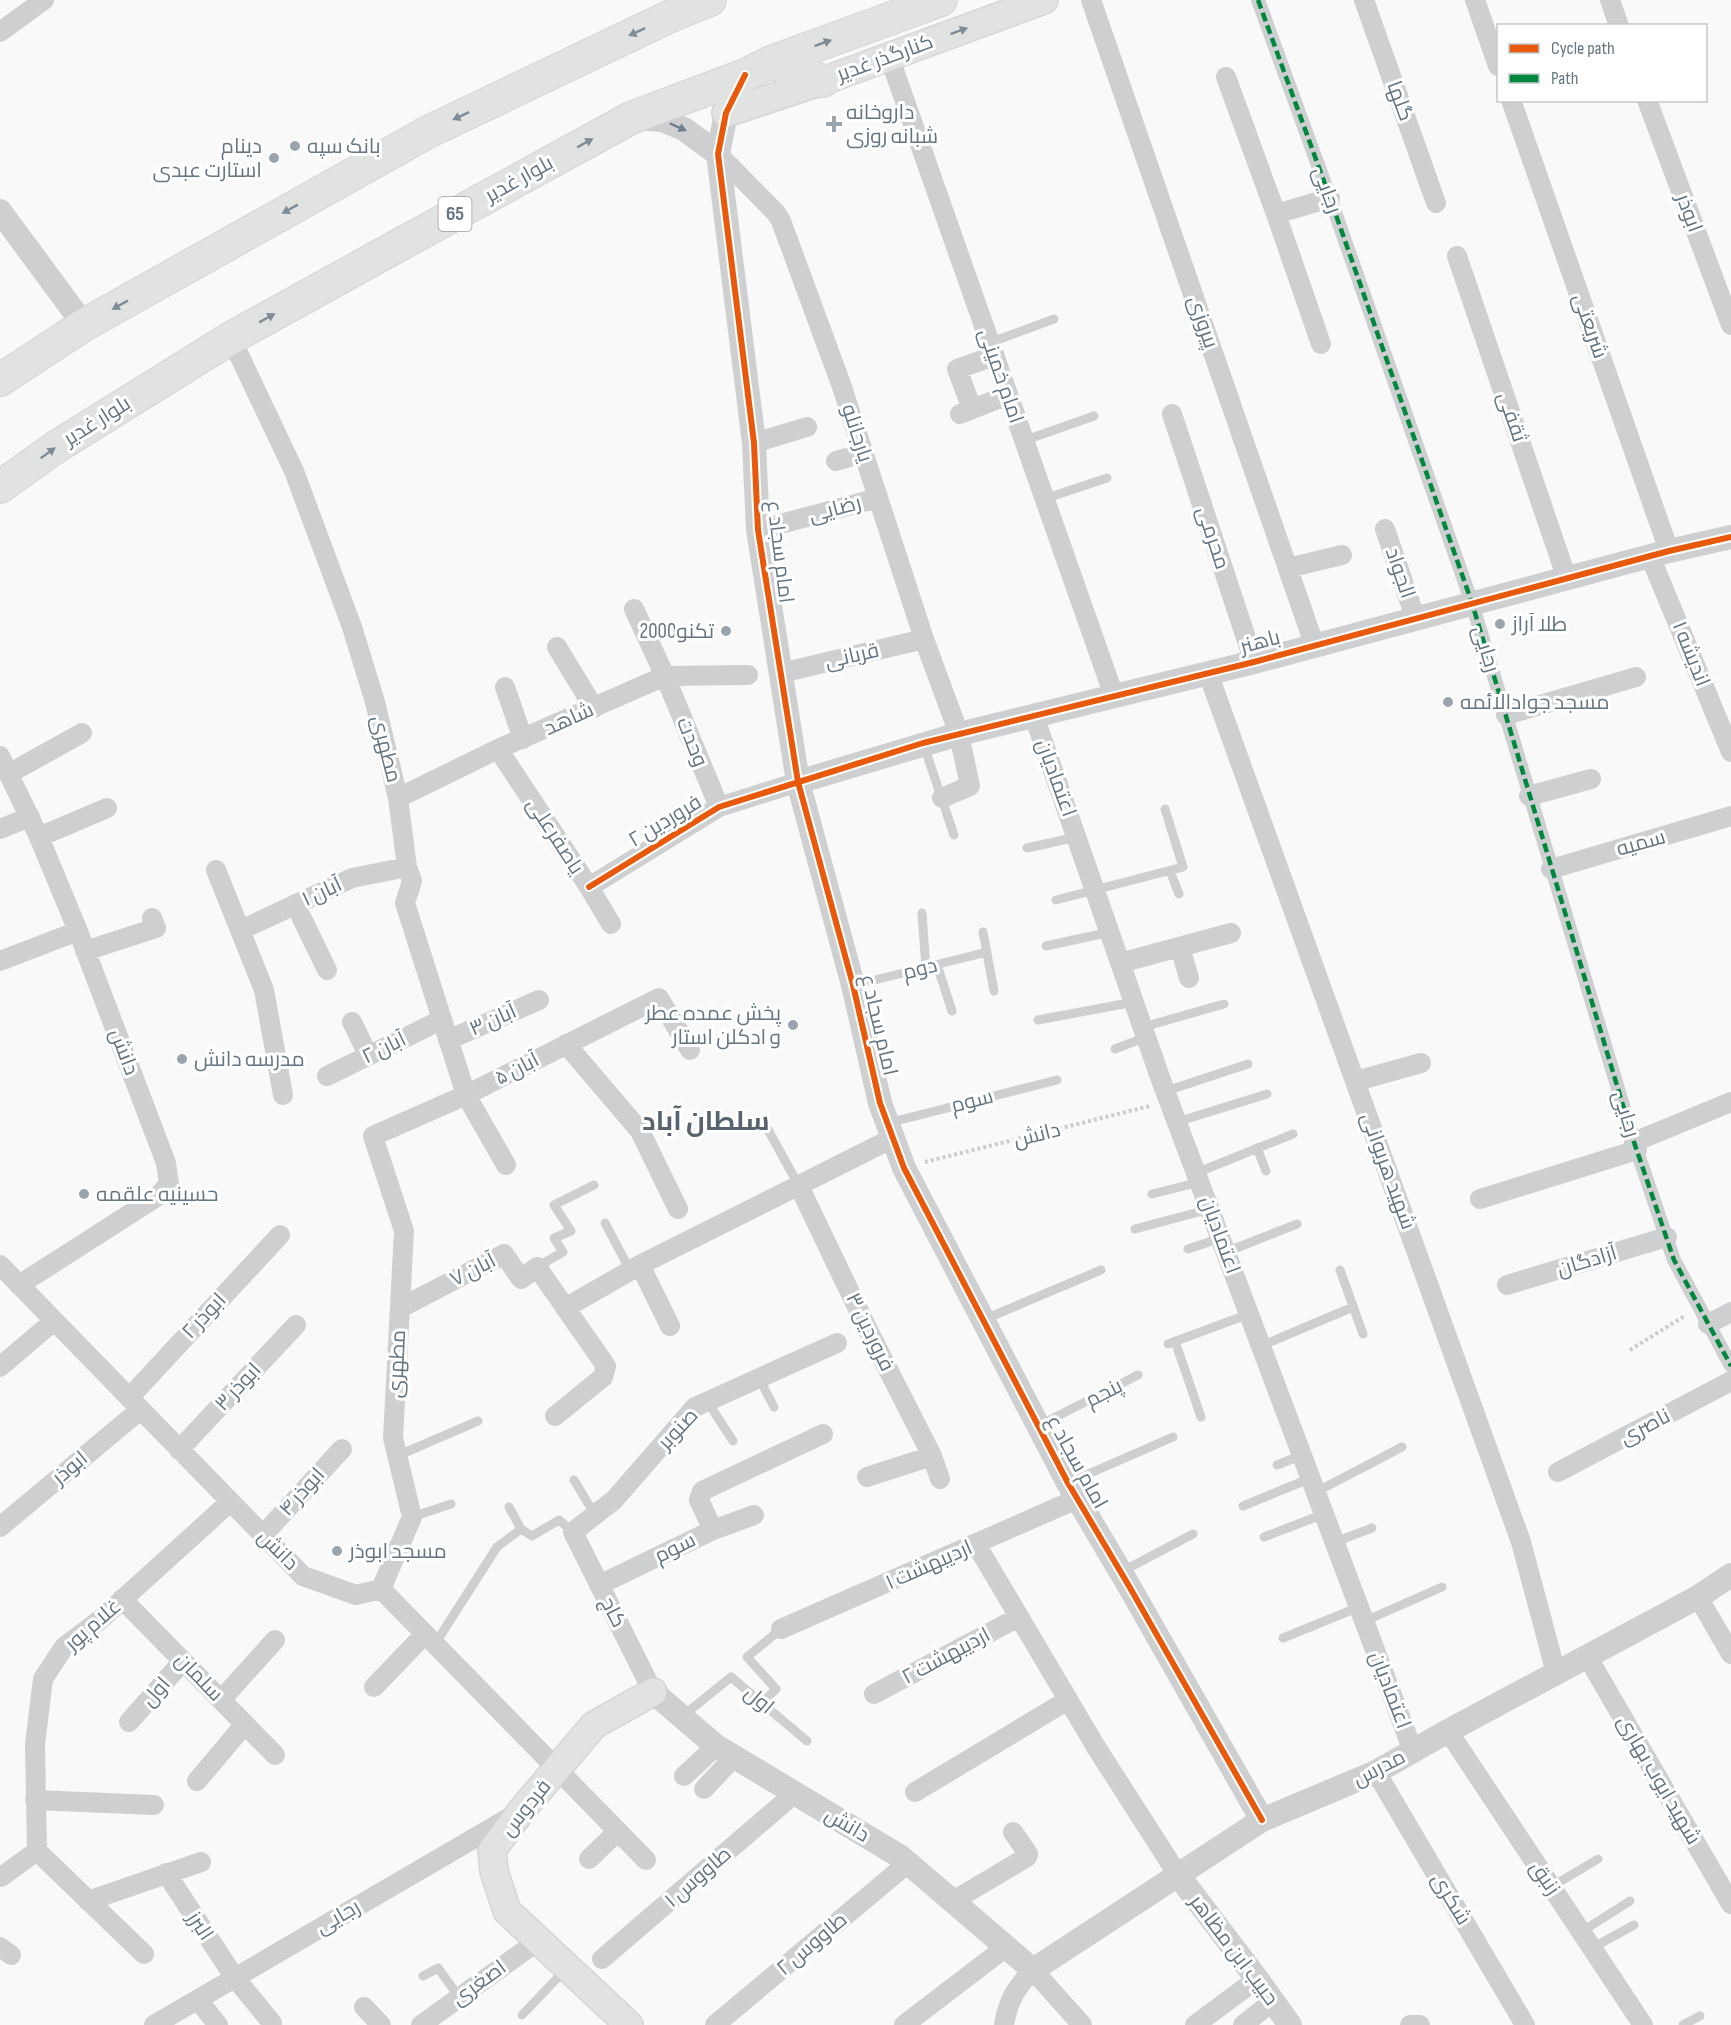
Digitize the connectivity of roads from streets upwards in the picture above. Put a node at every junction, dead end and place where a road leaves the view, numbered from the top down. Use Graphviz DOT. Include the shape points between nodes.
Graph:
graph roads {
  1 [pos="45,0"];
  2 [pos="710,0"];
  3 [pos="941,0"];
  4 [pos="1044,0"];
  5 [pos="1090,0"];
  6 [pos="1258,0"];
  7 [pos="1364,0"];
  8 [pos="1475,0"];
  9 [pos="1610,0"];
  10 [pos="672,7"];
  11 [pos="1618,24"];
  12 [pos="0,32"];
  13 [pos="889,56"];
  14 [pos="1497,63"];
  15 [pos="758,68"];
  16 [pos="1226,77"];
  17 [pos="823,81"];
  18 [pos="1512,102"];
  19 [pos="1648,102"];
  20 [pos="726,113"];
  21 [pos="631,118"];
  22 [pos="718,154"];
  23 [pos="1330,198"];
  24 [pos="1436,203"];
  25 [pos="0,211"];
  26 [pos="1276,214"];
  27 [pos="1457,256"];
  28 [pos="84,325"];
  29 [pos="1731,325"];
  30 [pos="231,338"];
  31 [pos="1321,344"];
  32 [pos="991,349"];
  33 [pos="0,380"];
  34 [pos="1008,395"];
  35 [pos="1172,414"];
  36 [pos="807,427"];
  37 [pos="753,443"];
  38 [pos="864,453"];
  39 [pos="836,461"];
  40 [pos="0,487"];
  41 [pos="878,498"];
  42 [pos="1385,529"];
  43 [pos="758,530"];
  44 [pos="1731,537"];
  45 [pos="1660,553"];
  46 [pos="1342,555"];
  47 [pos="1288,568"];
  48 [pos="1567,579"];
  49 [pos="1472,603"];
  50 [pos="634,609"];
  51 [pos="1415,617"];
  52 [pos="924,639"];
  53 [pos="1314,644"];
  54 [pos="557,647"];
  55 [pos="1254,662"];
  56 [pos="781,673"];
  57 [pos="1208,673"];
  58 [pos="748,675"];
  59 [pos="665,676"];
  60 [pos="1635,677"];
  61 [pos="505,687"];
  62 [pos="1114,696"];
  63 [pos="594,708"];
  64 [pos="1034,716"];
  65 [pos="1506,716"];
  66 [pos="82,733"];
  67 [pos="958,734"];
  68 [pos="523,739"];
  69 [pos="498,750"];
  70 [pos="1731,752"];
  71 [pos="0,756"];
  72 [pos="10,773"];
  73 [pos="1591,779"];
  74 [pos="798,782"];
  75 [pos="1529,796"];
  76 [pos="398,798"];
  77 [pos="942,798"];
  78 [pos="719,807"];
  79 [pos="107,808"];
  80 [pos="1731,816"];
  81 [pos="30,817"];
  82 [pos="0,829"];
  83 [pos="39,837"];
  84 [pos="407,867"];
  85 [pos="1551,869"];
  86 [pos="216,870"];
  87 [pos="589,887"];
  88 [pos="295,904"];
  89 [pos="152,918"];
  90 [pos="611,924"];
  91 [pos="241,930"];
  92 [pos="78,931"];
  93 [pos="1231,933"];
  94 [pos="1180,947"];
  95 [pos="85,951"];
  96 [pos="0,961"];
  97 [pos="1120,963"];
  98 [pos="327,970"];
  99 [pos="1189,978"];
  100 [pos="539,1000"];
  101 [pos="441,1020"];
  102 [pos="352,1022"];
  103 [pos="448,1040"];
  104 [pos="566,1044"];
  105 [pos="690,1050"];
  106 [pos="368,1055"];
  107 [pos="1421,1063"];
  108 [pos="327,1076"];
  109 [pos="1360,1080"];
  110 [pos="283,1095"];
  111 [pos="466,1095"];
  112 [pos="1731,1102"];
  113 [pos="890,1131"];
  114 [pos="373,1136"];
  115 [pos="1636,1146"];
  116 [pos="506,1165"];
  117 [pos="799,1186"];
  118 [pos="1480,1199"];
  119 [pos="678,1209"];
  120 [pos="280,1235"];
  121 [pos="1667,1237"];
  122 [pos="0,1265"];
  123 [pos="635,1268"];
  124 [pos="19,1285"];
  125 [pos="1507,1285"];
  126 [pos="400,1308"];
  127 [pos="565,1308"];
  128 [pos="1731,1312"];
  129 [pos="1704,1316"];
  130 [pos="54,1321"];
  131 [pos="296,1324"];
  132 [pos="670,1326"];
  133 [pos="837,1343"];
  134 [pos="1731,1366"];
  135 [pos="0,1367"];
  136 [pos="1731,1382"];
  137 [pos="135,1404"];
  138 [pos="555,1416"];
  139 [pos="823,1434"];
  140 [pos="179,1449"];
  141 [pos="342,1449"];
  142 [pos="932,1456"];
  143 [pos="1558,1472"];
  144 [pos="867,1477"];
  145 [pos="940,1479"];
  146 [pos="1072,1491"];
  147 [pos="230,1502"];
  148 [pos="753,1515"];
  149 [pos="0,1527"];
  150 [pos="713,1530"];
  151 [pos="573,1532"];
  152 [pos="263,1535"];
  153 [pos="976,1544"];
  154 [pos="1731,1575"];
  155 [pos="599,1585"];
  156 [pos="381,1589"];
  157 [pos="1698,1597"];
  158 [pos="122,1599"];
  159 [pos="1019,1617"];
  160 [pos="781,1629"];
  161 [pos="430,1639"];
  162 [pos="275,1640"];
  163 [pos="1731,1654"];
  164 [pos="1587,1656"];
  165 [pos="183,1661"];
  166 [pos="1556,1673"];
  167 [pos="374,1687"];
  168 [pos="654,1692"];
  169 [pos="874,1694"];
  170 [pos="221,1700"];
  171 [pos="1068,1700"];
  172 [pos="129,1722"];
  173 [pos="245,1725"];
  174 [pos="1448,1731"];
  175 [pos="725,1751"];
  176 [pos="1413,1751"];
  177 [pos="275,1755"];
  178 [pos="557,1769"];
  179 [pos="1376,1772"];
  180 [pos="684,1776"];
  181 [pos="197,1782"];
  182 [pos="704,1789"];
  183 [pos="915,1792"];
  184 [pos="794,1794"];
  185 [pos="35,1800"];
  186 [pos="154,1805"];
  187 [pos="522,1810"];
  188 [pos="1262,1820"];
  189 [pos="618,1831"];
  190 [pos="1013,1832"];
  191 [pos="38,1851"];
  192 [pos="589,1859"];
  193 [pos="646,1860"];
  194 [pos="201,1862"];
  195 [pos="908,1863"];
  196 [pos="166,1873"];
  197 [pos="1178,1875"];
  198 [pos="0,1876"];
  199 [pos="88,1901"];
  200 [pos="953,1901"];
  201 [pos="1731,1904"];
  202 [pos="538,1941"];
  203 [pos="1006,1947"];
  204 [pos="144,1954"];
  205 [pos="602,1959"];
  206 [pos="1033,1970"];
  207 [pos="235,1978"];
  208 [pos="1257,1978"];
  209 [pos="198,2000"];
  210 [pos="1273,2001"];
  211 [pos="364,2007"];
  212 [pos="272,2023"];
  213 [pos="154,2025"];
  214 [pos="218,2025"];
  215 [pos="381,2025"];
  216 [pos="420,2025"];
  217 [pos="629,2025"];
  218 [pos="715,2025"];
  219 [pos="904,2025"];
  220 [pos="1004,2025"];
  221 [pos="1082,2025"];
  222 [pos="1195,2025"];
  223 [pos="1243,2025"];
  224 [pos="1290,2025"];
  225 [pos="1410,2025"];
  226 [pos="1420,2025"];
  227 [pos="1525,2025"];
  228 [pos="1643,2025"];
  1 -- 12 [label="street"];
  2 -- 10 [label="highway"];
  15 -- 3 [label="highway, بلوار غدیر / 65, one-way"];
  13 -- 4 [label="main road, کنارگذر غدیر, one-way"];
  5 -- 47 [label="street, پیروزی"];
  6 -- 23 [label="street, رجایی"];
  7 -- 24 [label="street, گلها"];
  8 -- 14 [label="street"];
  9 -- 11 [label="street"];
  10 -- 28 [label="highway, one-way" via="428,132"];
  13 -- 17 [label="main road, کنارگذر غدیر"];
  13 -- 32 [label="street, امام خمینی"];
  15 -- 17 [label="highway"];
  15 -- 20 [label="street, امام سجاد ع"];
  15 -- 21 [label="highway, بلوار غدیر / 65"];
  16 -- 26 [label="street"];
  17 -- 20 [label="main road, کنارگذر غدیر"];
  18 -- 45 [label="street, شریعتی"];
  19 -- 29 [label="street, ابوذر"];
  20 -- 22 [label="street, امام سجاد ع"];
  21 -- 22 [label="street, one-way" via="662,120 684,129"];
  30 -- 21 [label="highway, بلوار غدیر / 65, one-way"];
  22 -- 37 [label="street, امام سجاد ع"];
  22 -- 38 [label="street, یارجانلو" via="781,220"];
  23 -- 26 [label="street"];
  23 -- 49 [label="street, رجایی"];
  25 -- 28 [label="street"];
  26 -- 31 [label="street"];
  27 -- 48 [label="street, ثقفی"];
  28 -- 33 [label="highway"];
  40 -- 30 [label="highway, بلوار غدیر / 65, one-way" via="56,447"];
  30 -- 76 [label="street, مطهری" via="294,471 352,627"];
  32 -- 34 [label="street, امام خمینی"];
  32 -- 34 [label="street" via="957,369 966,412"];
  34 -- 62 [label="street, امام خمینی"];
  35 -- 55 [label="street, محرمی"];
  36 -- 37 [label="street"];
  37 -- 43 [label="street, امام سجاد ع"];
  38 -- 39 [label="street"];
  38 -- 41 [label="street, یارجانلو"];
  41 -- 43 [label="street, رضایی"];
  41 -- 52 [label="street, یارجانلو"];
  42 -- 51 [label="street, الجواد"];
  43 -- 56 [label="street, امام سجاد ع"];
  44 -- 45 [label="street, باهنر"];
  45 -- 48 [label="street, باهنر"];
  45 -- 70 [label="street, اندیشه ۱"];
  46 -- 47 [label="street"];
  47 -- 53 [label="street, پیروزی"];
  48 -- 49 [label="street, باهنر"];
  49 -- 51 [label="street, باهنر"];
  49 -- 65 [label="street, رجایی"];
  50 -- 59 [label="street"];
  51 -- 53 [label="street, باهنر"];
  52 -- 56 [label="street, قربانی"];
  52 -- 67 [label="street, یارجانلو"];
  53 -- 55 [label="street, باهنر"];
  54 -- 63 [label="street"];
  55 -- 57 [label="street, باهنر"];
  56 -- 74 [label="street, امام سجاد ع"];
  57 -- 62 [label="street, باهنر"];
  57 -- 166 [label="street, شهید هریوانی" via="1521,1542"];
  58 -- 59 [label="street, شاهد"];
  59 -- 63 [label="street, شاهد"];
  59 -- 78 [label="street, وحدت"];
  60 -- 65 [label="street"];
  61 -- 68 [label="street"];
  62 -- 64 [label="street, باهنر"];
  63 -- 68 [label="street, شاهد"];
  64 -- 67 [label="street, باهنر"];
  64 -- 97 [label="street, اعتمادیان"];
  65 -- 75 [label="street, رجایی"];
  66 -- 72 [label="street"];
  67 -- 74 [label="street, باهنر"];
  67 -- 77 [label="street, یارجانلو" via="970,786"];
  68 -- 69 [label="street, شاهد"];
  69 -- 76 [label="street, شاهد"];
  69 -- 87 [label="street, یاصفرعلی"];
  71 -- 72 [label="street, دانش"];
  72 -- 81 [label="street, دانش"];
  73 -- 75 [label="street"];
  74 -- 78 [label="street, فروردین ۲"];
  74 -- 113 [label="street, امام سجاد ع"];
  75 -- 85 [label="street, رجایی"];
  76 -- 84 [label="street, مطهری"];
  78 -- 87 [label="street, فروردین ۲"];
  79 -- 83 [label="street"];
  80 -- 85 [label="street, سمیه"];
  81 -- 82 [label="street"];
  81 -- 83 [label="street, دانش"];
  83 -- 92 [label="street, دانش"];
  84 -- 88 [label="street, آبان ۱" via="352,878"];
  84 -- 101 [label="street, مطهری" via="412,881 405,903"];
  85 -- 115 [label="street, رجایی"];
  86 -- 91 [label="street"];
  87 -- 90 [label="street, یاصفرعلی"];
  88 -- 91 [label="street, آبان ۱"];
  88 -- 98 [label="street"];
  89 -- 95 [label="street" via="156,928"];
  91 -- 110 [label="street" via="264,990"];
  92 -- 95 [label="street, دانش"];
  92 -- 96 [label="street"];
  93 -- 94 [label="street"];
  94 -- 97 [label="street"];
  94 -- 99 [label="street"];
  95 -- 124 [label="street, دانش" via="166,1162 169,1184 158,1196"];
  97 -- 176 [label="street, اعتمادیان"];
  100 -- 103 [label="street, آبان ۳"];
  101 -- 103 [label="street, مطهری"];
  101 -- 106 [label="street, آبان ۲"];
  102 -- 106 [label="street"];
  103 -- 111 [label="street, مطهری"];
  104 -- 105 [label="street, آبان ۵" via="659,998"];
  104 -- 111 [label="street, آبان ۵"];
  104 -- 119 [label="street" via="640,1131"];
  106 -- 108 [label="street, آبان ۲"];
  107 -- 109 [label="street"];
  111 -- 114 [label="street, آبان ۵"];
  111 -- 116 [label="street, مطهری"];
  112 -- 115 [label="street"];
  113 -- 117 [label="street"];
  113 -- 146 [label="street, امام سجاد ع" via="904,1168"];
  114 -- 126 [label="street, مطهری" via="404,1231"];
  115 -- 118 [label="street"];
  115 -- 121 [label="street, رجایی"];
  117 -- 123 [label="street"];
  117 -- 142 [label="street, فروردین ۳"];
  120 -- 137 [label="street, ابوذر ۲"];
  121 -- 125 [label="street, آزادگان"];
  121 -- 129 [label="street, رجایی" via="1674,1260"];
  122 -- 124 [label="street, دانش"];
  123 -- 127 [label="street"];
  123 -- 132 [label="street"];
  124 -- 130 [label="street, دانش"];
  126 -- 127 [label="street, آبان ۷" via="504,1254 521,1279 537,1267"];
  126 -- 156 [label="street, مطهری" via="393,1438 412,1516"];
  127 -- 138 [label="street" via="606,1366 603,1377"];
  128 -- 129 [label="street"];
  129 -- 134 [label="street, رجایی"];
  130 -- 135 [label="street"];
  130 -- 137 [label="street, دانش"];
  131 -- 140 [label="street, ابوذر ۳"];
  133 -- 151 [label="street, صنوبر" via="695,1407 614,1500"];
  136 -- 143 [label="street, ناصری"];
  137 -- 140 [label="street, دانش"];
  137 -- 149 [label="street, ابوذر"];
  139 -- 150 [label="street" via="702,1491 699,1500"];
  140 -- 147 [label="street, دانش"];
  141 -- 152 [label="street, ابوذر ۴"];
  142 -- 144 [label="street"];
  142 -- 145 [label="street, فروردین ۳"];
  146 -- 153 [label="street, اردیبهشت ۱"];
  146 -- 188 [label="street, امام سجاد ع"];
  147 -- 152 [label="street, دانش"];
  147 -- 158 [label="street, غلام پور"];
  148 -- 150 [label="street, سوم"];
  150 -- 155 [label="street, سوم"];
  151 -- 155 [label="street, کاج"];
  152 -- 156 [label="street, دانش" via="303,1576 356,1595"];
  153 -- 159 [label="street"];
  153 -- 160 [label="street, اردیبهشت ۱"];
  154 -- 157 [label="street, مدرس"];
  155 -- 168 [label="street, کاج"];
  156 -- 161 [label="street"];
  157 -- 163 [label="street"];
  157 -- 164 [label="street, مدرس"];
  158 -- 165 [label="street, سلمان"];
  158 -- 185 [label="street, غلام پور" via="64,1647 43,1678 35,1744"];
  159 -- 169 [label="street, اردیبهشت ۲"];
  159 -- 171 [label="street"];
  161 -- 167 [label="street"];
  161 -- 178 [label="street"];
  162 -- 170 [label="street"];
  164 -- 166 [label="street, مدرس"];
  164 -- 201 [label="street, شهید ایوب بهاری"];
  165 -- 170 [label="street, سلمان"];
  165 -- 172 [label="street, اول"];
  166 -- 174 [label="street, مدرس"];
  168 -- 175 [label="street, دانش"];
  168 -- 178 [label="main road, فردوس" via="594,1725"];
  170 -- 173 [label="street, سلمان"];
  171 -- 183 [label="street"];
  171 -- 197 [label="street"];
  173 -- 177 [label="street, سلمان"];
  173 -- 181 [label="street"];
  174 -- 176 [label="street, مدرس"];
  174 -- 228 [label="street, زنبق"];
  175 -- 180 [label="street"];
  175 -- 182 [label="street"];
  175 -- 184 [label="street, دانش"];
  176 -- 179 [label="street, مدرس"];
  178 -- 187 [label="main road, فردوس"];
  178 -- 189 [label="street"];
  179 -- 188 [label="street, مدرس"];
  179 -- 227 [label="street, شکری"];
  184 -- 195 [label="street, دانش"];
  184 -- 205 [label="street, طاووس ۱"];
  185 -- 186 [label="street"];
  185 -- 191 [label="street, غلام پور"];
  187 -- 202 [label="main road, فردوس" via="492,1850 494,1871 507,1911"];
  187 -- 207 [label="street, رجایی"];
  188 -- 197 [label="street, مدرس"];
  189 -- 192 [label="street"];
  189 -- 193 [label="street"];
  190 -- 200 [label="street" via="1027,1857"];
  191 -- 198 [label="street"];
  191 -- 199 [label="street"];
  194 -- 196 [label="street"];
  195 -- 200 [label="street, دانش"];
  195 -- 218 [label="street, طاووس ۲"];
  196 -- 199 [label="street"];
  196 -- 207 [label="street, البرز"];
  197 -- 206 [label="street, مدرس"];
  197 -- 208 [label="street, حبیب ابن مظاهر"];
  199 -- 204 [label="street"];
  200 -- 203 [label="street, دانش"];
  202 -- 216 [label="street, اصغری"];
  202 -- 217 [label="main road, فردوس"];
  203 -- 206 [label="street, دانش"];
  203 -- 219 [label="street"];
  206 -- 220 [label="street" via="1014,1990"];
  206 -- 221 [label="street"];
  207 -- 209 [label="street, رجایی"];
  207 -- 212 [label="street"];
  208 -- 210 [label="street, حبیب ابن مظاهر"];
  208 -- 222 [label="street"];
  209 -- 213 [label="street, رجایی"];
  209 -- 214 [label="street"];
  210 -- 223 [label="street"];
  210 -- 224 [label="street, حبیب ابن مظاهر"];
  211 -- 215 [label="street"];
  225 -- 226 [label="street"];
}
